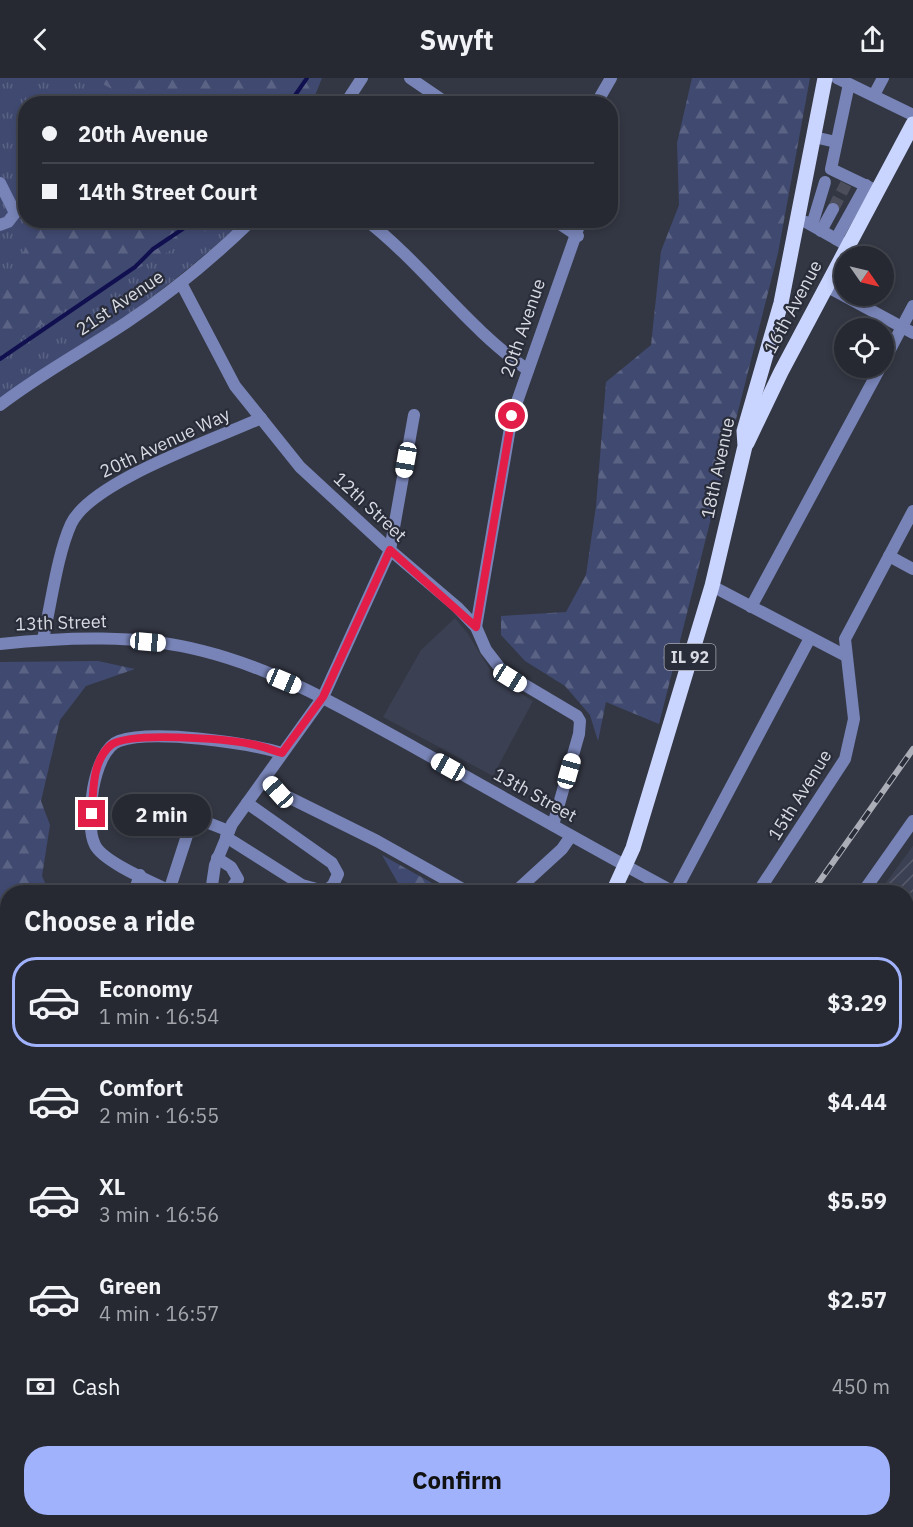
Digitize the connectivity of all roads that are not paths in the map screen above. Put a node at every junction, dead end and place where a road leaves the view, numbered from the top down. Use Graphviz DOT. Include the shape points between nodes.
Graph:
graph roads {
  1 [pos="362,78"];
  2 [pos="410,78"];
  3 [pos="611,78"];
  4 [pos="825,78"];
  5 [pos="837,78"];
  6 [pos="883,78"];
  7 [pos="849,84"];
  8 [pos="874,95"];
  9 [pos="350,96"];
  10 [pos="436,96"];
  11 [pos="601,96"];
  12 [pos="913,115"];
  13 [pos="913,124"];
  14 [pos="814,137"];
  15 [pos="836,142"];
  16 [pos="831,169"];
  17 [pos="804,176"];
  18 [pos="825,182"];
  19 [pos="0,183"];
  20 [pos="872,188"];
  21 [pos="833,209"];
  22 [pos="0,225"];
  23 [pos="810,225"];
  24 [pos="243,228"];
  25 [pos="375,228"];
  26 [pos="566,228"];
  27 [pos="580,228"];
  28 [pos="578,236"];
  29 [pos="842,242"];
  30 [pos="180,283"];
  31 [pos="826,286"];
  32 [pos="913,306"];
  33 [pos="908,330"];
  34 [pos="894,348"];
  35 [pos="528,370"];
  36 [pos="875,378"];
  37 [pos="0,405"];
  38 [pos="414,415"];
  39 [pos="261,418"];
  40 [pos="745,446"];
  41 [pos="913,511"];
  42 [pos="390,550"];
  43 [pos="889,556"];
  44 [pos="913,569"];
  45 [pos="711,586"];
  46 [pos="751,607"];
  47 [pos="476,627"];
  48 [pos="810,638"];
  49 [pos="43,639"];
  50 [pos="0,644"];
  51 [pos="846,656"];
  52 [pos="323,697"];
  53 [pos="282,753"];
  54 [pos="265,778"];
  55 [pos="247,803"];
  56 [pos="553,825"];
  57 [pos="912,825"];
  58 [pos="227,834"];
  59 [pos="572,836"];
  60 [pos="217,858"];
  61 [pos="626,866"];
  62 [pos="140,875"];
  63 [pos="238,879"];
  64 [pos="136,885"];
  65 [pos="158,885"];
  66 [pos="173,885"];
  67 [pos="212,885"];
  68 [pos="234,885"];
  69 [pos="240,885"];
  70 [pos="304,885"];
  71 [pos="331,885"];
  72 [pos="455,885"];
  73 [pos="523,885"];
  74 [pos="617,885"];
  75 [pos="662,885"];
  76 [pos="679,885"];
  77 [pos="763,885"];
  78 [pos="868,885"];
  1 -- 9 [label="street"];
  2 -- 10 [label="street"];
  3 -- 11 [label="street"];
  4 -- 14 [label="main road, 18th Avenue / IL 92"];
  5 -- 7 [label="street"];
  6 -- 8 [label="street"];
  7 -- 8 [label="street"];
  7 -- 15 [label="street"];
  8 -- 12 [label="street"];
  13 -- 20 [label="main road, 16th Avenue / IL 92"];
  14 -- 15 [label="street"];
  14 -- 17 [label="main road, 18th Avenue / IL 92"];
  15 -- 16 [label="street"];
  16 -- 18 [label="street"];
  16 -- 20 [label="street" via="848,181"];
  17 -- 18 [label="street"];
  17 -- 23 [label="main road, 18th Avenue / IL 92"];
  18 -- 23 [label="street"];
  19 -- 22 [label="street" via="15,213"];
  20 -- 29 [label="main road, 16th Avenue / IL 92"];
  21 -- 23 [label="street"];
  23 -- 29 [label="street"];
  23 -- 40 [label="main road, 18th Avenue / IL 92" via="781,303 744,431"];
  24 -- 30 [label="street, 21st Avenue"];
  25 -- 35 [label="street" via="489,338"];
  26 -- 28 [label="street"];
  27 -- 28 [label="street, 20th Avenue"];
  28 -- 35 [label="street, 20th Avenue"];
  29 -- 31 [label="main road, 16th Avenue / IL 92"];
  30 -- 37 [label="street, 21st Avenue"];
  30 -- 39 [label="street, 12th Street" via="235,386"];
  31 -- 33 [label="street"];
  31 -- 40 [label="main road, 16th Avenue / IL 92"];
  32 -- 33 [label="street"];
  33 -- 34 [label="street"];
  35 -- 47 [label="street, 20th Avenue" via="507,436"];
  36 -- 46 [label="street"];
  38 -- 42 [label="street"];
  39 -- 42 [label="street, 12th Street" via="300,467"];
  39 -- 49 [label="street, 20th Avenue Way" via="133,474 83,505 67,537"];
  40 -- 45 [label="main road, 18th Avenue / IL 92"];
  41 -- 43 [label="street, 15th Avenue"];
  42 -- 47 [label="street, 12th Street"];
  42 -- 52 [label="street"];
  43 -- 44 [label="street"];
  43 -- 51 [label="street, 15th Avenue" via="845,639"];
  45 -- 46 [label="street"];
  45 -- 61 [label="main road, 18th Avenue / IL 92"];
  46 -- 48 [label="street"];
  47 -- 56 [label="street, 12th Street" via="486,650 503,672 580,721"];
  48 -- 51 [label="street"];
  48 -- 76 [label="street"];
  49 -- 50 [label="street, 13th Street"];
  49 -- 52 [label="street, 13th Street" via="131,640 202,651 256,668"];
  51 -- 77 [label="street, 15th Avenue" via="854,719 845,759"];
  52 -- 53 [label="street"];
  52 -- 56 [label="street, 13th Street"];
  53 -- 54 [label="street"];
  53 -- 62 [label="street" via="250,744 170,737 120,740 111,745 98,764 94,781 93,839 104,856"];
  54 -- 55 [label="street"];
  54 -- 72 [label="street" via="278,792"];
  55 -- 58 [label="street"];
  55 -- 71 [label="street" via="332,863 338,874"];
  56 -- 59 [label="street, 13th Street"];
  57 -- 78 [label="street"];
  58 -- 60 [label="street"];
  58 -- 66 [label="street" via="193,817"];
  58 -- 70 [label="street"];
  59 -- 61 [label="street, 13th Street"];
  59 -- 73 [label="street"];
  60 -- 63 [label="street" via="231,867"];
  60 -- 67 [label="street"];
  61 -- 74 [label="main road, 18th Avenue / IL 92"];
  61 -- 75 [label="street, 13th Street"];
  62 -- 64 [label="street"];
  62 -- 65 [label="street"];
  63 -- 68 [label="street"];
  63 -- 69 [label="street"];
}
